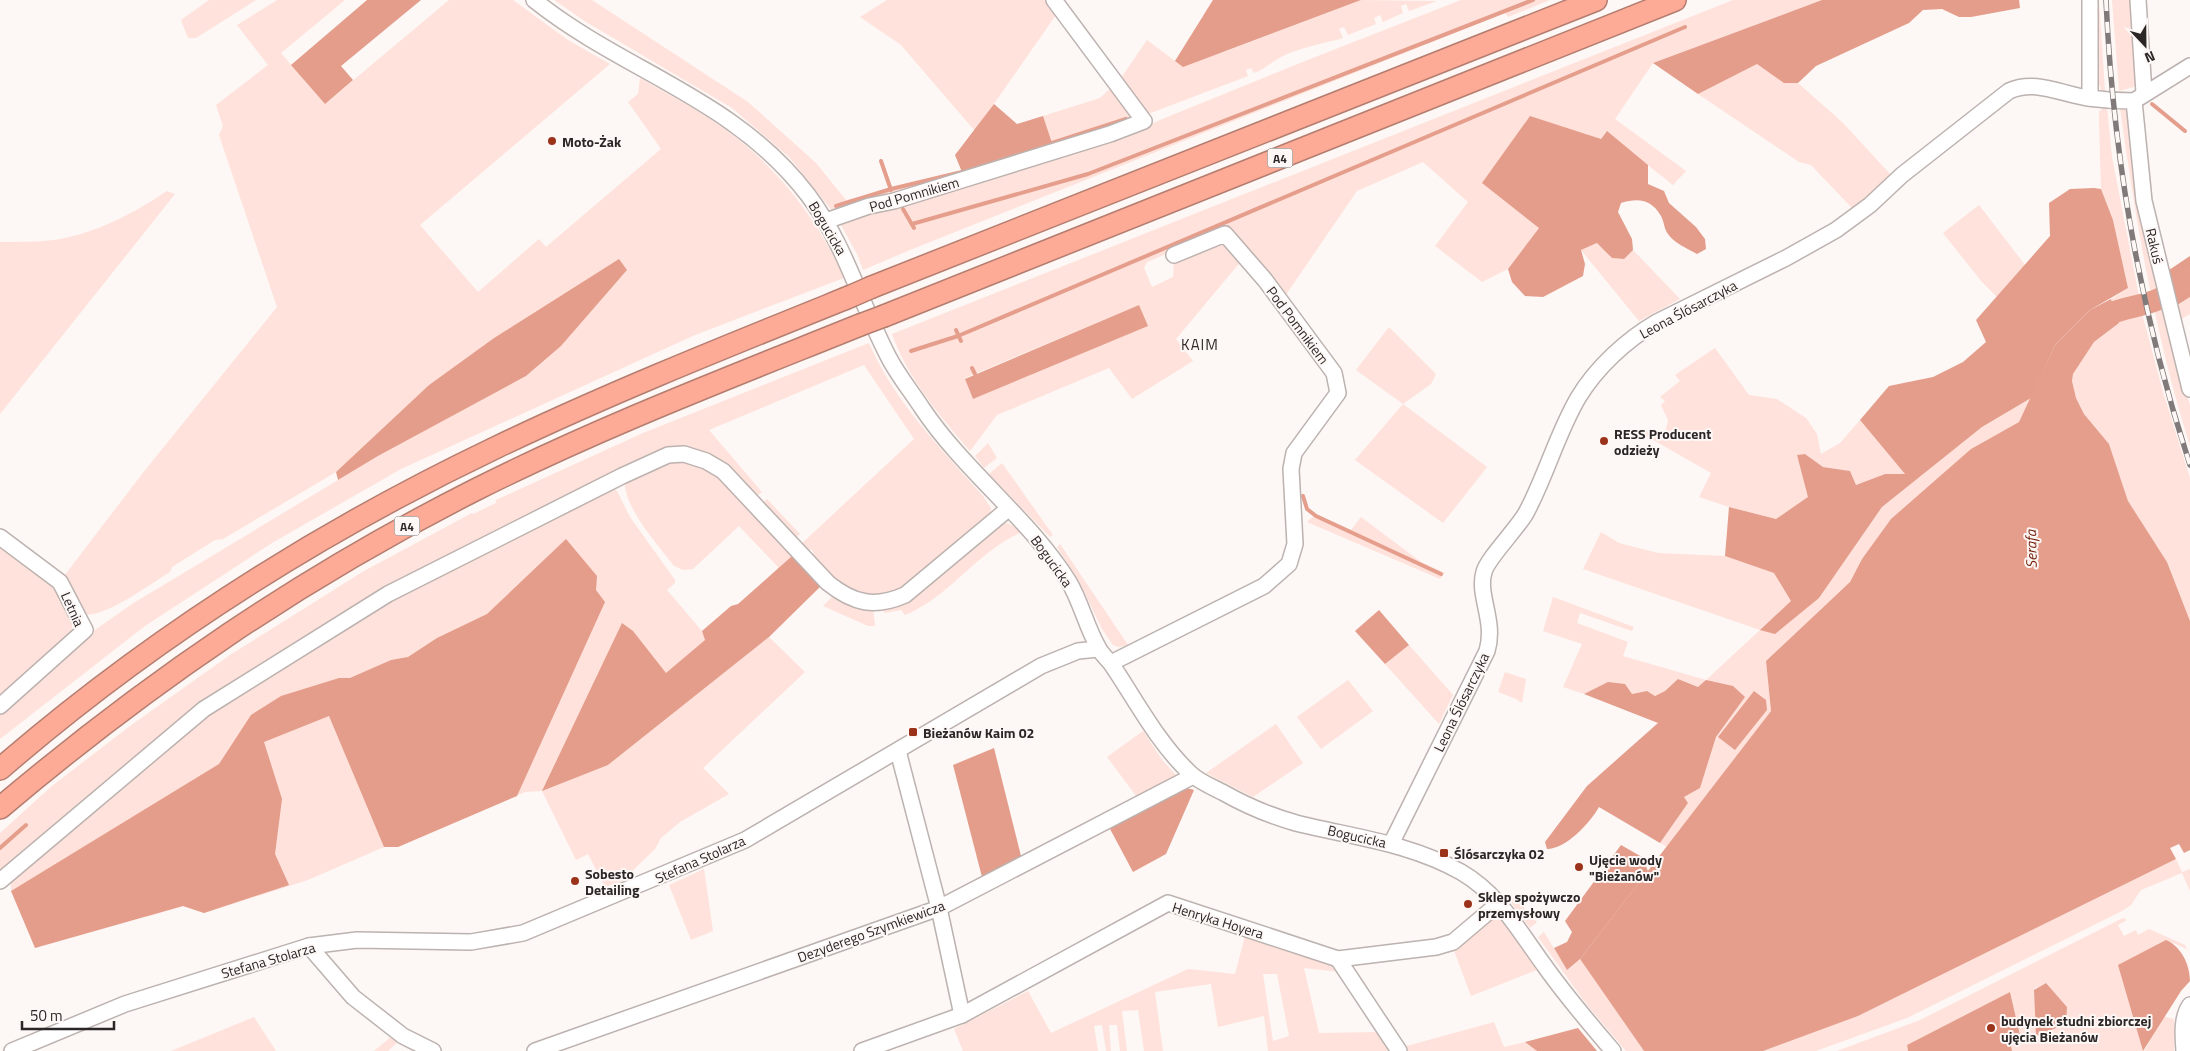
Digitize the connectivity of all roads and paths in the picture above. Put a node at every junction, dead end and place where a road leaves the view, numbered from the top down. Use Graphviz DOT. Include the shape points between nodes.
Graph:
graph roads {
  1 [pos="534,0"];
  2 [pos="1054,0"];
  3 [pos="1596,0"];
  4 [pos="1675,0"];
  5 [pos="2090,0"];
  6 [pos="2138,0"];
  7 [pos="2190,66"];
  8 [pos="2139,97"];
  9 [pos="2090,98"];
  10 [pos="826,221"];
  11 [pos="1174,255"];
  12 [pos="2190,389"];
  13 [pos="1008,508"];
  14 [pos="0,537"];
  15 [pos="1098,649"];
  16 [pos="1111,663"];
  17 [pos="0,706"];
  18 [pos="898,751"];
  19 [pos="0,769"];
  20 [pos="1193,776"];
  21 [pos="0,808"];
  22 [pos="1391,844"];
  23 [pos="0,881"];
  24 [pos="1499,903"];
  25 [pos="939,908"];
  26 [pos="309,946"];
  27 [pos="1338,959"];
  28 [pos="2190,1005"];
  29 [pos="962,1015"];
  30 [pos="12,1051"];
  31 [pos="433,1051"];
  32 [pos="535,1051"];
  33 [pos="862,1051"];
  34 [pos="1398,1051"];
  35 [pos="1613,1051"];
  36 [pos="2184,1051"];
  1 -- 10 [label="street, Bogucicka" via="566,24 726,117 788,172"];
  2 -- 10 [label="street, Pod Pomnikiem" via="1144,121"];
  3 -- 19 [label="highway, A4, bridge" via="872,287 576,410 445,473 350,523 256,580 165,641"];
  4 -- 21 [label="highway, A4, bridge" via="615,425 475,490 293,592 181,666 87,736"];
  5 -- 9 [label="street"];
  6 -- 8 [label="street, Rakuś"];
  7 -- 8 [label="street"];
  8 -- 9 [label="street, Leona Ślósarczyka"];
  8 -- 12 [label="street, Rakuś" via="2144,201"];
  9 -- 22 [label="street, Leona Ślósarczyka" via="2035,86 2009,91 1836,230 1657,322 1599,370 1580,395 1531,504 1486,566 1483,577 1490,626 1486,651"];
  10 -- 13 [label="street, Bogucicka" via="888,357 929,418"];
  11 -- 16 [label="street, Pod Pomnikiem" via="1225,234 1265,280 1334,372 1338,392 1294,453 1291,469 1295,544 1289,564 1264,586"];
  13 -- 15 [label="street, Bogucicka" via="1042,544 1071,585"];
  13 -- 23 [label="street" via="905,595 891,601 858,601 844,596 828,583 724,471 684,454 668,455 388,594 204,709"];
  14 -- 17 [label="street, Letnia" via="60,582 85,630"];
  15 -- 16 [label="street, Bogucicka"];
  15 -- 18 [label="street, Stefana Stolarza" via="1078,651 1041,666"];
  16 -- 20 [label="street, Bogucicka" via="1167,747"];
  18 -- 25 [label="street"];
  18 -- 26 [label="street, Stefana Stolarza" via="745,840 523,933 471,942 357,940"];
  20 -- 22 [label="street, Bogucicka" via="1250,807 1284,819"];
  20 -- 25 [label="street, Dezyderego Szymkiewicza"];
  22 -- 24 [label="street, Bogucicka" via="1465,874"];
  24 -- 27 [label="street, Henryka Hoyera" via="1453,942"];
  24 -- 35 [label="street, Bogucicka" via="1545,967"];
  25 -- 29 [label="street"];
  25 -- 32 [label="street, Dezyderego Szymkiewicza"];
  26 -- 30 [label="street, Stefana Stolarza" via="125,1004"];
  26 -- 31 [label="street" via="353,997 403,1036"];
  27 -- 29 [label="street, Henryka Hoyera" via="1168,903"];
  27 -- 34 [label="street"];
  28 -- 36 [label="street" via="2183,1029"];
  29 -- 33 [label="street, Henryka Hoyera"];
}
